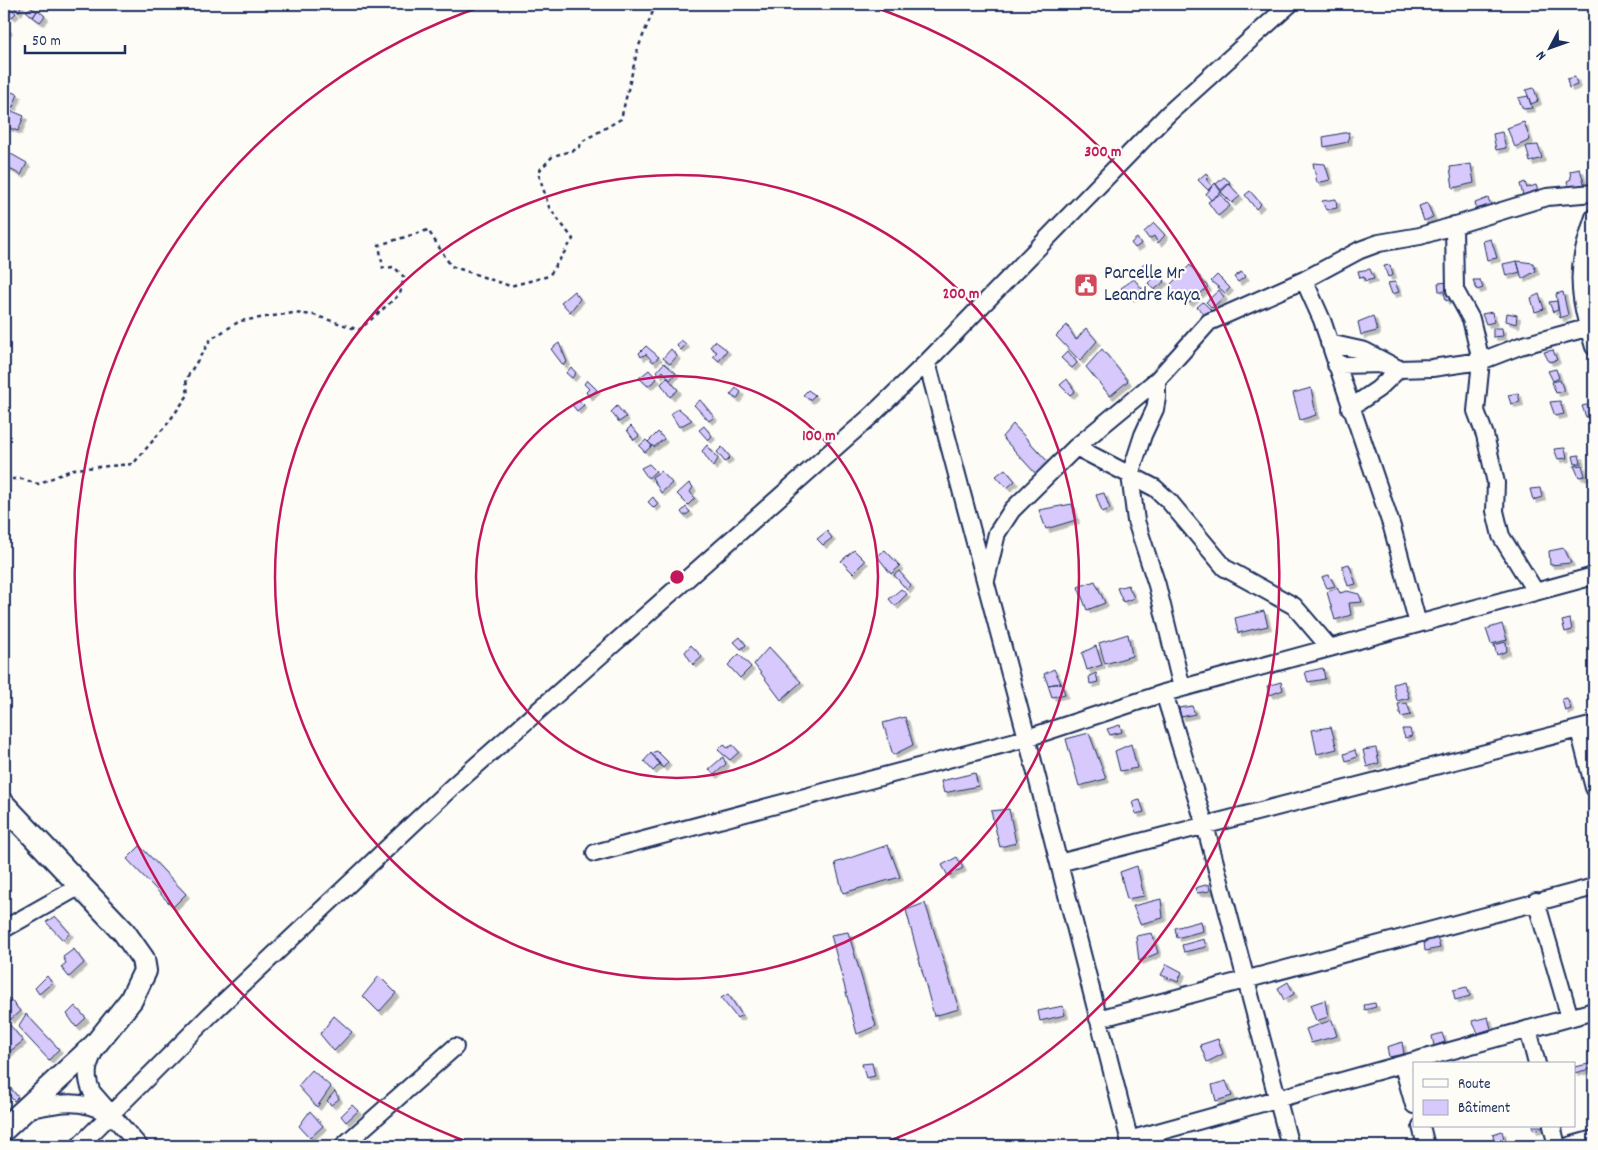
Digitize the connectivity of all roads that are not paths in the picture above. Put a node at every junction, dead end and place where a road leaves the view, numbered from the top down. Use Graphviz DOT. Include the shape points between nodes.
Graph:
graph roads {
  1 [pos="1290,4"];
  2 [pos="1594,193"];
  3 [pos="1594,217"];
  4 [pos="1454,225"];
  5 [pos="1304,280"];
  6 [pos="1591,327"];
  7 [pos="1329,343"];
  8 [pos="1594,347"];
  9 [pos="1481,361"];
  10 [pos="927,362"];
  11 [pos="1336,365"];
  12 [pos="1392,366"];
  13 [pos="1156,380"];
  14 [pos="1350,408"];
  15 [pos="1076,447"];
  16 [pos="1130,475"];
  17 [pos="1594,576"];
  18 [pos="986,582"];
  19 [pos="1535,591"];
  20 [pos="1418,624"];
  21 [pos="1330,648"];
  22 [pos="1182,688"];
  23 [pos="1164,693"];
  24 [pos="1586,727"];
  25 [pos="1027,738"];
  26 [pos="1594,788"];
  27 [pos="4,805"];
  28 [pos="1205,826"];
  29 [pos="595,852"];
  30 [pos="1059,863"];
  31 [pos="80,886"];
  32 [pos="1594,887"];
  33 [pos="1536,901"];
  34 [pos="4,929"];
  35 [pos="1245,978"];
  36 [pos="1594,1011"];
  37 [pos="1570,1018"];
  38 [pos="1098,1019"];
  39 [pos="1528,1029"];
  40 [pos="101,1037"];
  41 [pos="455,1047"];
  42 [pos="1417,1062"];
  43 [pos="1536,1062"];
  44 [pos="1413,1063"];
  45 [pos="1403,1066"];
  46 [pos="1277,1100"];
  47 [pos="1413,1101"];
  48 [pos="24,1110"];
  49 [pos="111,1115"];
  50 [pos="4,1128"];
  51 [pos="1421,1128"];
  52 [pos="1552,1128"];
  53 [pos="1594,1139"];
  54 [pos="1130,1143"];
  55 [pos="79,1146"];
  56 [pos="139,1146"];
  57 [pos="343,1146"];
  58 [pos="1290,1146"];
  59 [pos="1426,1146"];
  60 [pos="1557,1146"];
  61 [pos="1569,1146"];
  1 -- 10 [label="street" via="1168,114"];
  2 -- 4 [label="street" via="1547,197"];
  3 -- 6 [label="street" via="1582,256 1582,293"];
  4 -- 5 [label="street" via="1360,250"];
  4 -- 9 [label="street" via="1455,290 1468,311"];
  5 -- 7 [label="street"];
  5 -- 13 [label="street" via="1209,322"];
  6 -- 8 [label="street"];
  6 -- 9 [label="street" via="1520,346"];
  7 -- 11 [label="street"];
  7 -- 12 [label="street" via="1365,351"];
  9 -- 12 [label="street" via="1432,368"];
  9 -- 19 [label="street" via="1476,411 1496,484 1495,512 1501,536"];
  10 -- 18 [label="street"];
  10 -- 49 [label="street" via="871,416 452,787 210,1015"];
  11 -- 12 [label="street"];
  11 -- 14 [label="street"];
  12 -- 14 [label="street" via="1378,389"];
  13 -- 15 [label="street"];
  13 -- 16 [label="street" via="1158,398 1155,410"];
  14 -- 20 [label="street" via="1392,527"];
  15 -- 16 [label="street"];
  15 -- 18 [label="street" via="1012,510 996,533"];
  16 -- 21 [label="street" via="1155,488 1169,501 1225,568 1294,606"];
  16 -- 22 [label="street" via="1136,521 1157,585"];
  17 -- 19 [label="street"];
  18 -- 25 [label="street"];
  19 -- 20 [label="street"];
  20 -- 21 [label="street"];
  21 -- 22 [label="street"];
  22 -- 23 [label="street"];
  23 -- 25 [label="street"];
  23 -- 28 [label="street"];
  24 -- 26 [label="street"];
  24 -- 28 [label="street"];
  25 -- 29 [label="street"];
  25 -- 30 [label="street"];
  27 -- 31 [label="street"];
  28 -- 30 [label="street"];
  28 -- 35 [label="street"];
  30 -- 38 [label="street"];
  31 -- 34 [label="street"];
  31 -- 40 [label="street" via="136,948 143,959 145,971 131,1000"];
  32 -- 33 [label="street"];
  33 -- 35 [label="street"];
  33 -- 37 [label="street"];
  35 -- 38 [label="street"];
  35 -- 46 [label="street"];
  36 -- 37 [label="street"];
  37 -- 39 [label="street"];
  38 -- 54 [label="street"];
  39 -- 42 [label="street"];
  39 -- 43 [label="street"];
  40 -- 48 [label="street"];
  40 -- 49 [label="street" via="86,1075 92,1092"];
  41 -- 57 [label="street"];
  44 -- 45 [label="street"];
  45 -- 46 [label="street"];
  45 -- 47 [label="street"];
  46 -- 54 [label="street"];
  46 -- 58 [label="street"];
  48 -- 49 [label="street" via="78,1102 93,1105"];
  48 -- 50 [label="street"];
  49 -- 55 [label="street"];
  49 -- 56 [label="street"];
  51 -- 59 [label="street"];
  52 -- 60 [label="street"];
  53 -- 61 [label="street"];
}
